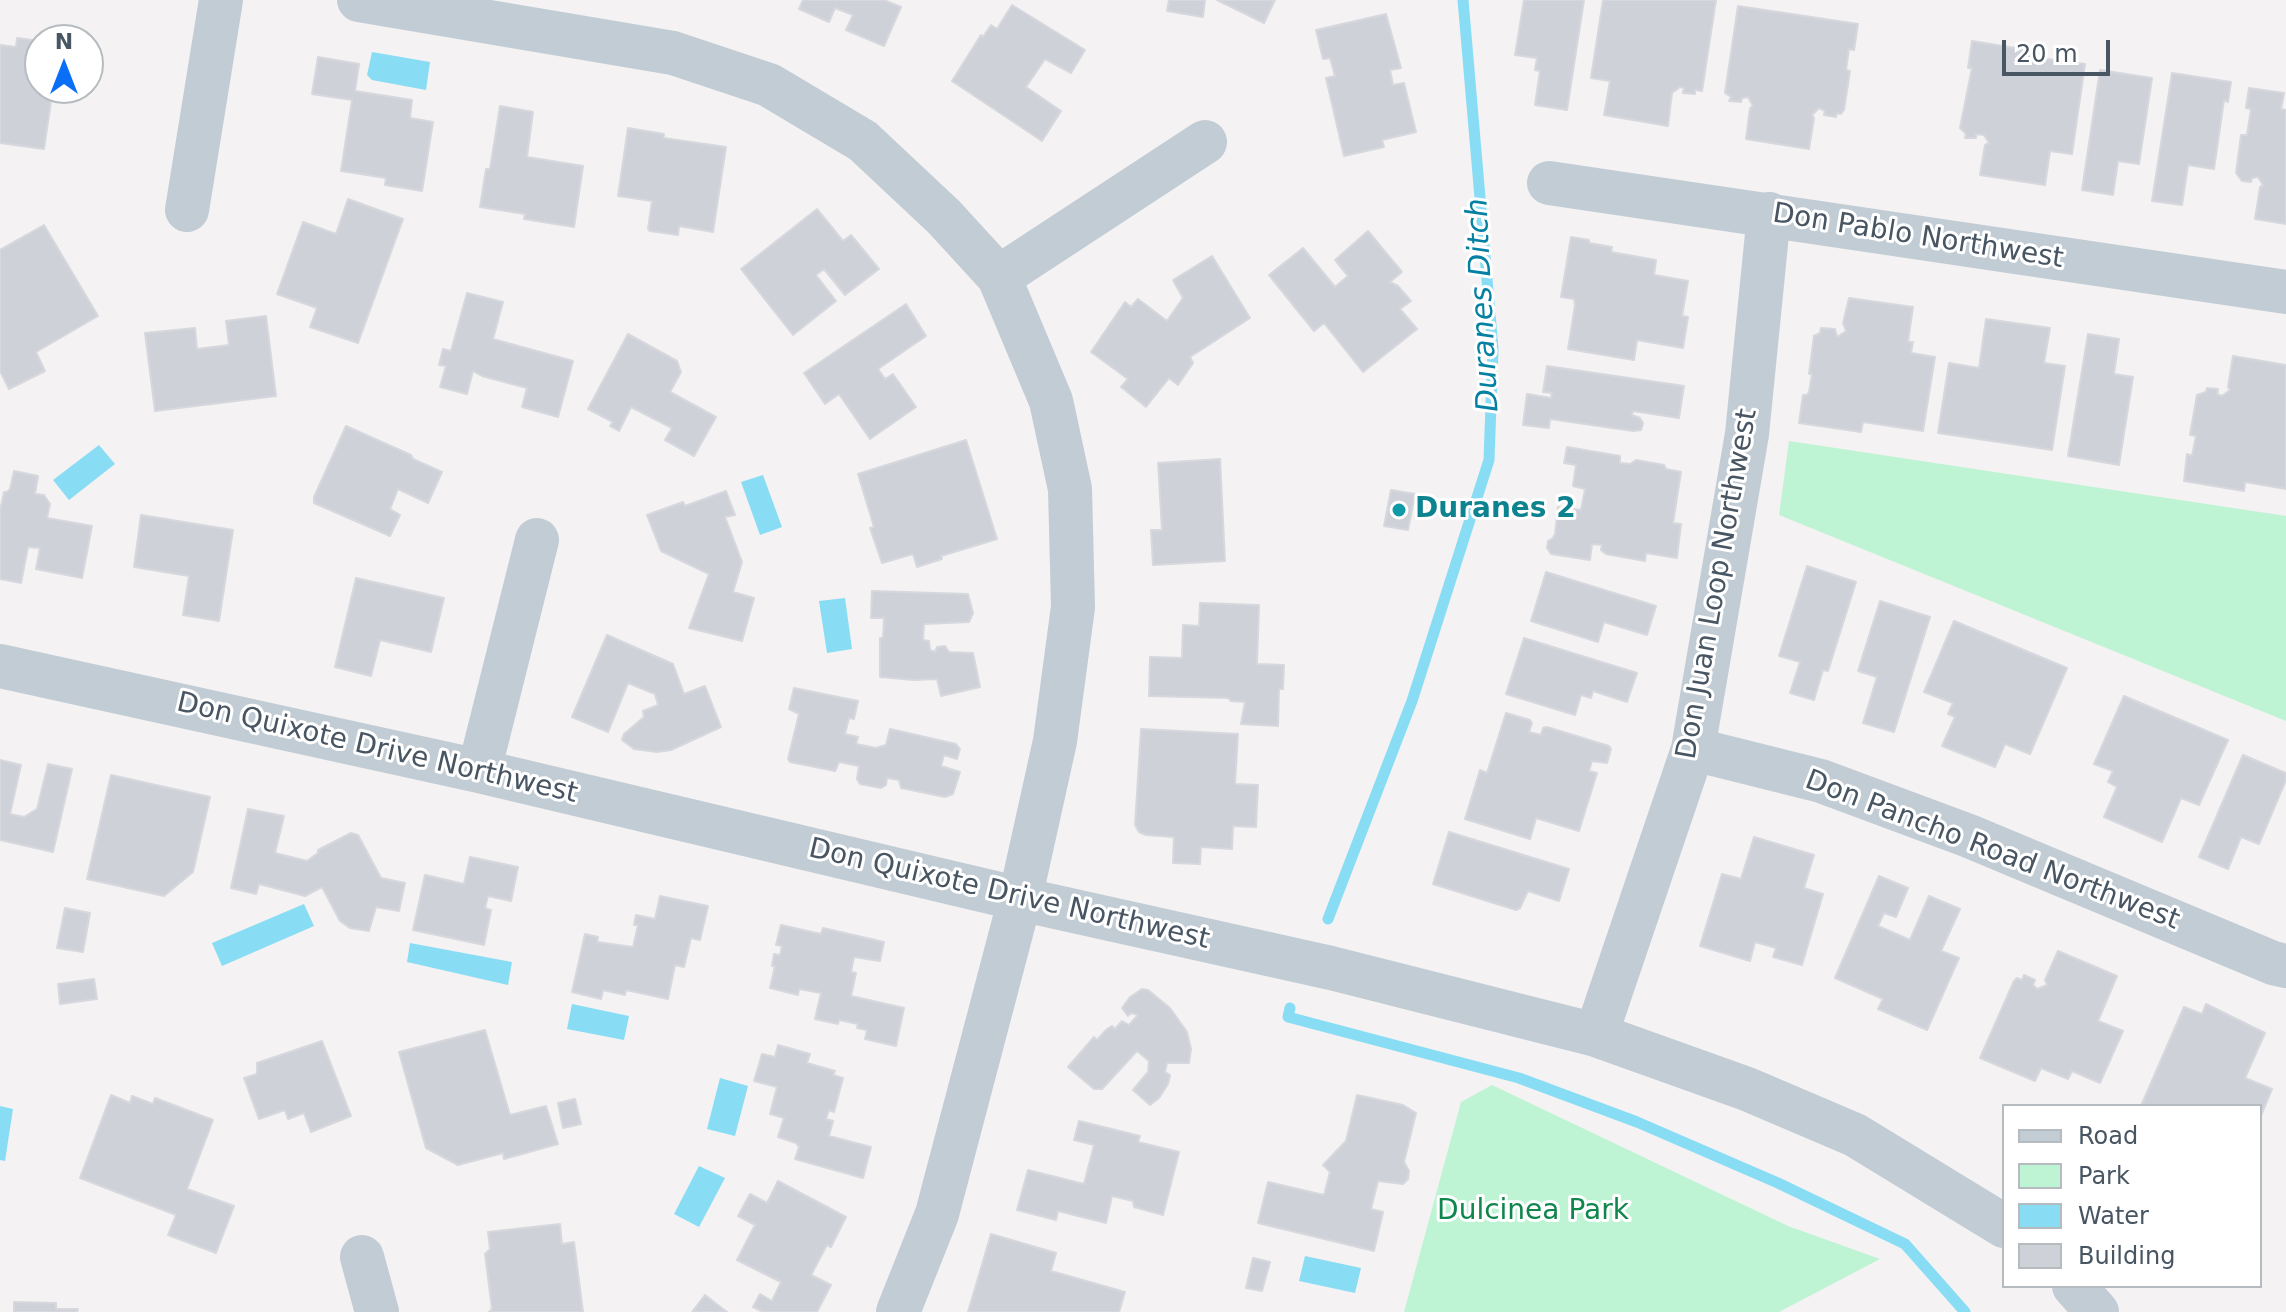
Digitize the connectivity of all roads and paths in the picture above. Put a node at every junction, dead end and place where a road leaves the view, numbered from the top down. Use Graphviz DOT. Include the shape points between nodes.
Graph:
graph roads {
  1 [pos="221,0"];
  2 [pos="359,0"];
  3 [pos="1205,142"];
  4 [pos="1549,183"];
  5 [pos="187,210"];
  6 [pos="1769,214"];
  7 [pos="999,277"];
  8 [pos="2286,292"];
  9 [pos="537,540"];
  10 [pos="0,666"];
  11 [pos="1693,749"];
  12 [pos="479,771"];
  13 [pos="1020,899"];
  14 [pos="2286,966"];
  15 [pos="1596,1035"];
  16 [pos="1995,1219"];
  17 [pos="362,1257"];
  18 [pos="2076,1288"];
  19 [pos="377,1312"];
  20 [pos="898,1312"];
  21 [pos="2097,1312"];
  1 -- 5 [label="street"];
  2 -- 7 [label="street" via="673,53 769,85 863,141"];
  3 -- 7 [label="street"];
  4 -- 6 [label="street, Don Pablo Northwest"];
  6 -- 8 [label="street, Don Pablo Northwest"];
  6 -- 11 [label="street, Don Juan Loop Northwest" via="1747,434"];
  7 -- 13 [label="street" via="1051,401 1070,489 1073,607 1055,741"];
  9 -- 12 [label="street"];
  10 -- 12 [label="street, Don Quixote Drive Northwest"];
  11 -- 14 [label="street, Don Pancho Road Northwest" via="1836,786"];
  11 -- 15 [label="street, Don Juan Loop Northwest"];
  12 -- 13 [label="street, Don Quixote Drive Northwest"];
  13 -- 15 [label="street, Don Quixote Drive Northwest" via="1331,968"];
  13 -- 20 [label="street" via="937,1214"];
  15 -- 16 [label="street, Don Quixote Drive Northwest" via="1747,1089 1855,1135"];
  17 -- 19 [label="street"];
  18 -- 21 [label="street"];
}
